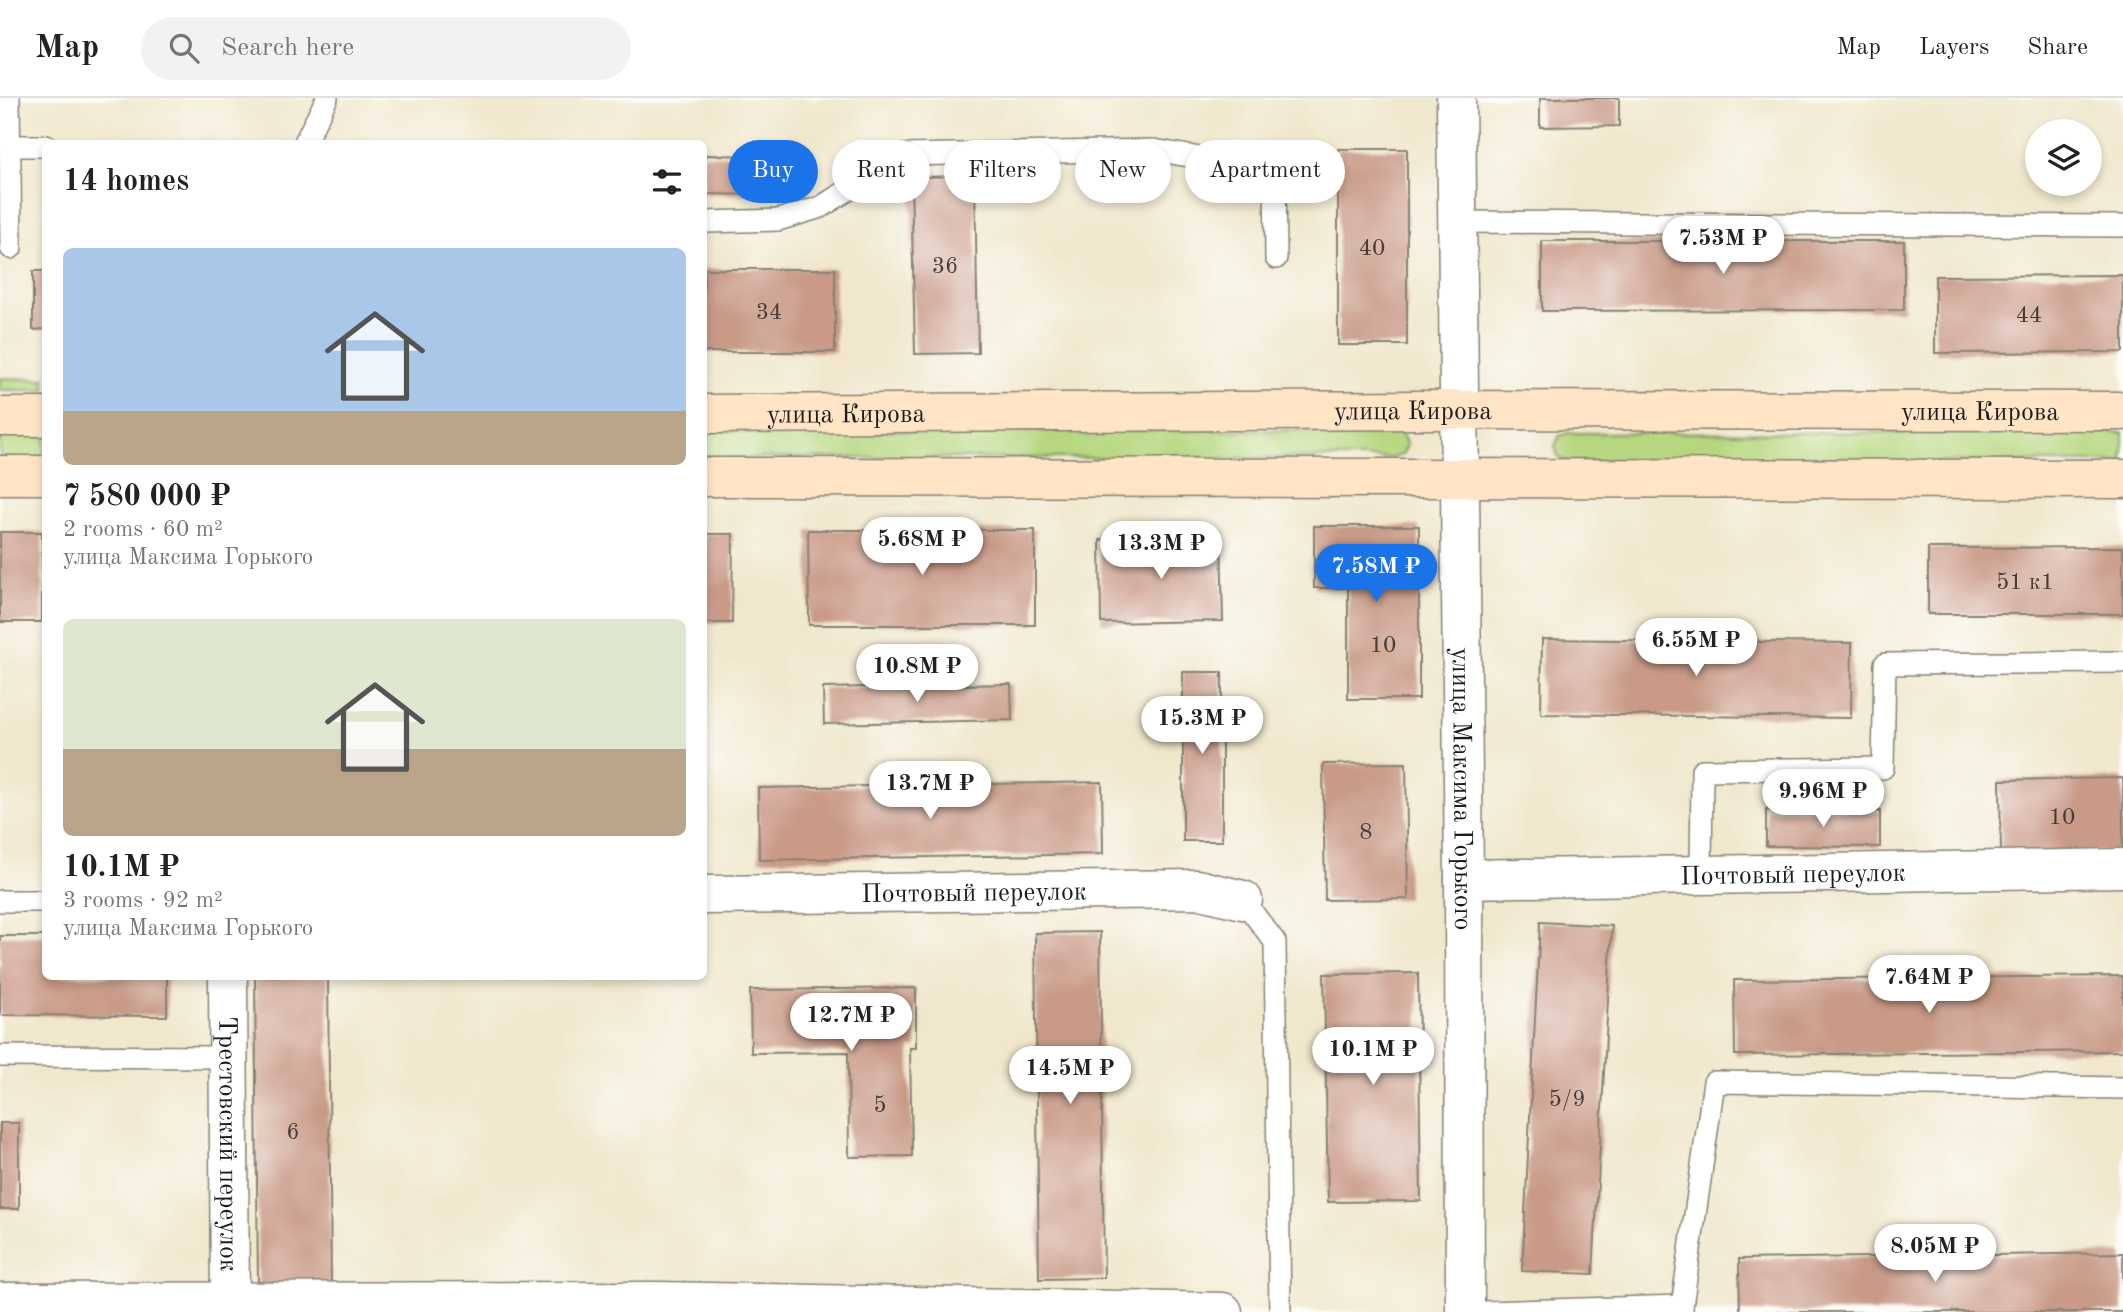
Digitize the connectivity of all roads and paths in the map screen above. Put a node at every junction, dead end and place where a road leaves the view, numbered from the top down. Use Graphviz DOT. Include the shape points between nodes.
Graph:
graph roads {
  1 [pos="9,98"];
  2 [pos="327,98"];
  3 [pos="1456,98"];
  4 [pos="306,140"];
  5 [pos="10,146"];
  6 [pos="42,146"];
  7 [pos="707,222"];
  8 [pos="1457,222"];
  9 [pos="2123,226"];
  10 [pos="11,248"];
  11 [pos="1276,258"];
  12 [pos="1459,410"];
  13 [pos="2123,411"];
  14 [pos="707,414"];
  15 [pos="0,417"];
  16 [pos="42,417"];
  17 [pos="0,475"];
  18 [pos="42,475"];
  19 [pos="707,477"];
  20 [pos="1459,479"];
  21 [pos="2123,479"];
  22 [pos="2123,662"];
  23 [pos="2123,868"];
  24 [pos="1701,876"];
  25 [pos="1464,879"];
  26 [pos="707,895"];
  27 [pos="1243,900"];
  28 [pos="0,901"];
  29 [pos="42,901"];
  30 [pos="228,980"];
  31 [pos="0,1056"];
  32 [pos="229,1057"];
  33 [pos="2123,1087"];
  34 [pos="0,1302"];
  35 [pos="230,1306"];
  36 [pos="659,1307"];
  37 [pos="1682,1309"];
  38 [pos="1223,1312"];
  39 [pos="1280,1312"];
  40 [pos="1465,1312"];
  41 [pos="1483,1312"];
  1 -- 5 [label="lane"];
  2 -- 4 [label="lane"];
  3 -- 8 [label="street, улица Максима Горького"];
  5 -- 6 [label="lane"];
  5 -- 10 [label="lane"];
  7 -- 11 [label="lane" via="778,220 821,207 903,155 1154,150 1275,171"];
  8 -- 9 [label="lane"];
  8 -- 12 [label="street, улица Максима Горького"];
  12 -- 13 [label="main road, улица Кирова"];
  12 -- 14 [label="main road, улица Кирова"];
  12 -- 20 [label="street, улица Максима Горького"];
  15 -- 16 [label="main road"];
  17 -- 18 [label="main road"];
  19 -- 20 [label="main road"];
  20 -- 21 [label="main road"];
  20 -- 25 [label="street, улица Максима Горького"];
  22 -- 24 [label="lane" via="1885,664 1883,768 1702,771"];
  23 -- 24 [label="street, Почтовый переулок"];
  24 -- 25 [label="street, Почтовый переулок"];
  25 -- 40 [label="street, улица Максима Горького"];
  26 -- 27 [label="street, Почтовый переулок" via="1197,889"];
  27 -- 39 [label="lane" via="1275,942"];
  28 -- 29 [label="lane"];
  30 -- 32 [label="street, Трестовский переулок"];
  31 -- 32 [label="lane"];
  32 -- 35 [label="street, Трестовский переулок"];
  33 -- 37 [label="lane" via="1714,1082"];
  34 -- 35 [label="street"];
  35 -- 36 [label="street"];
  36 -- 38 [label="street"];
  37 -- 41 [label="lane"];
}
